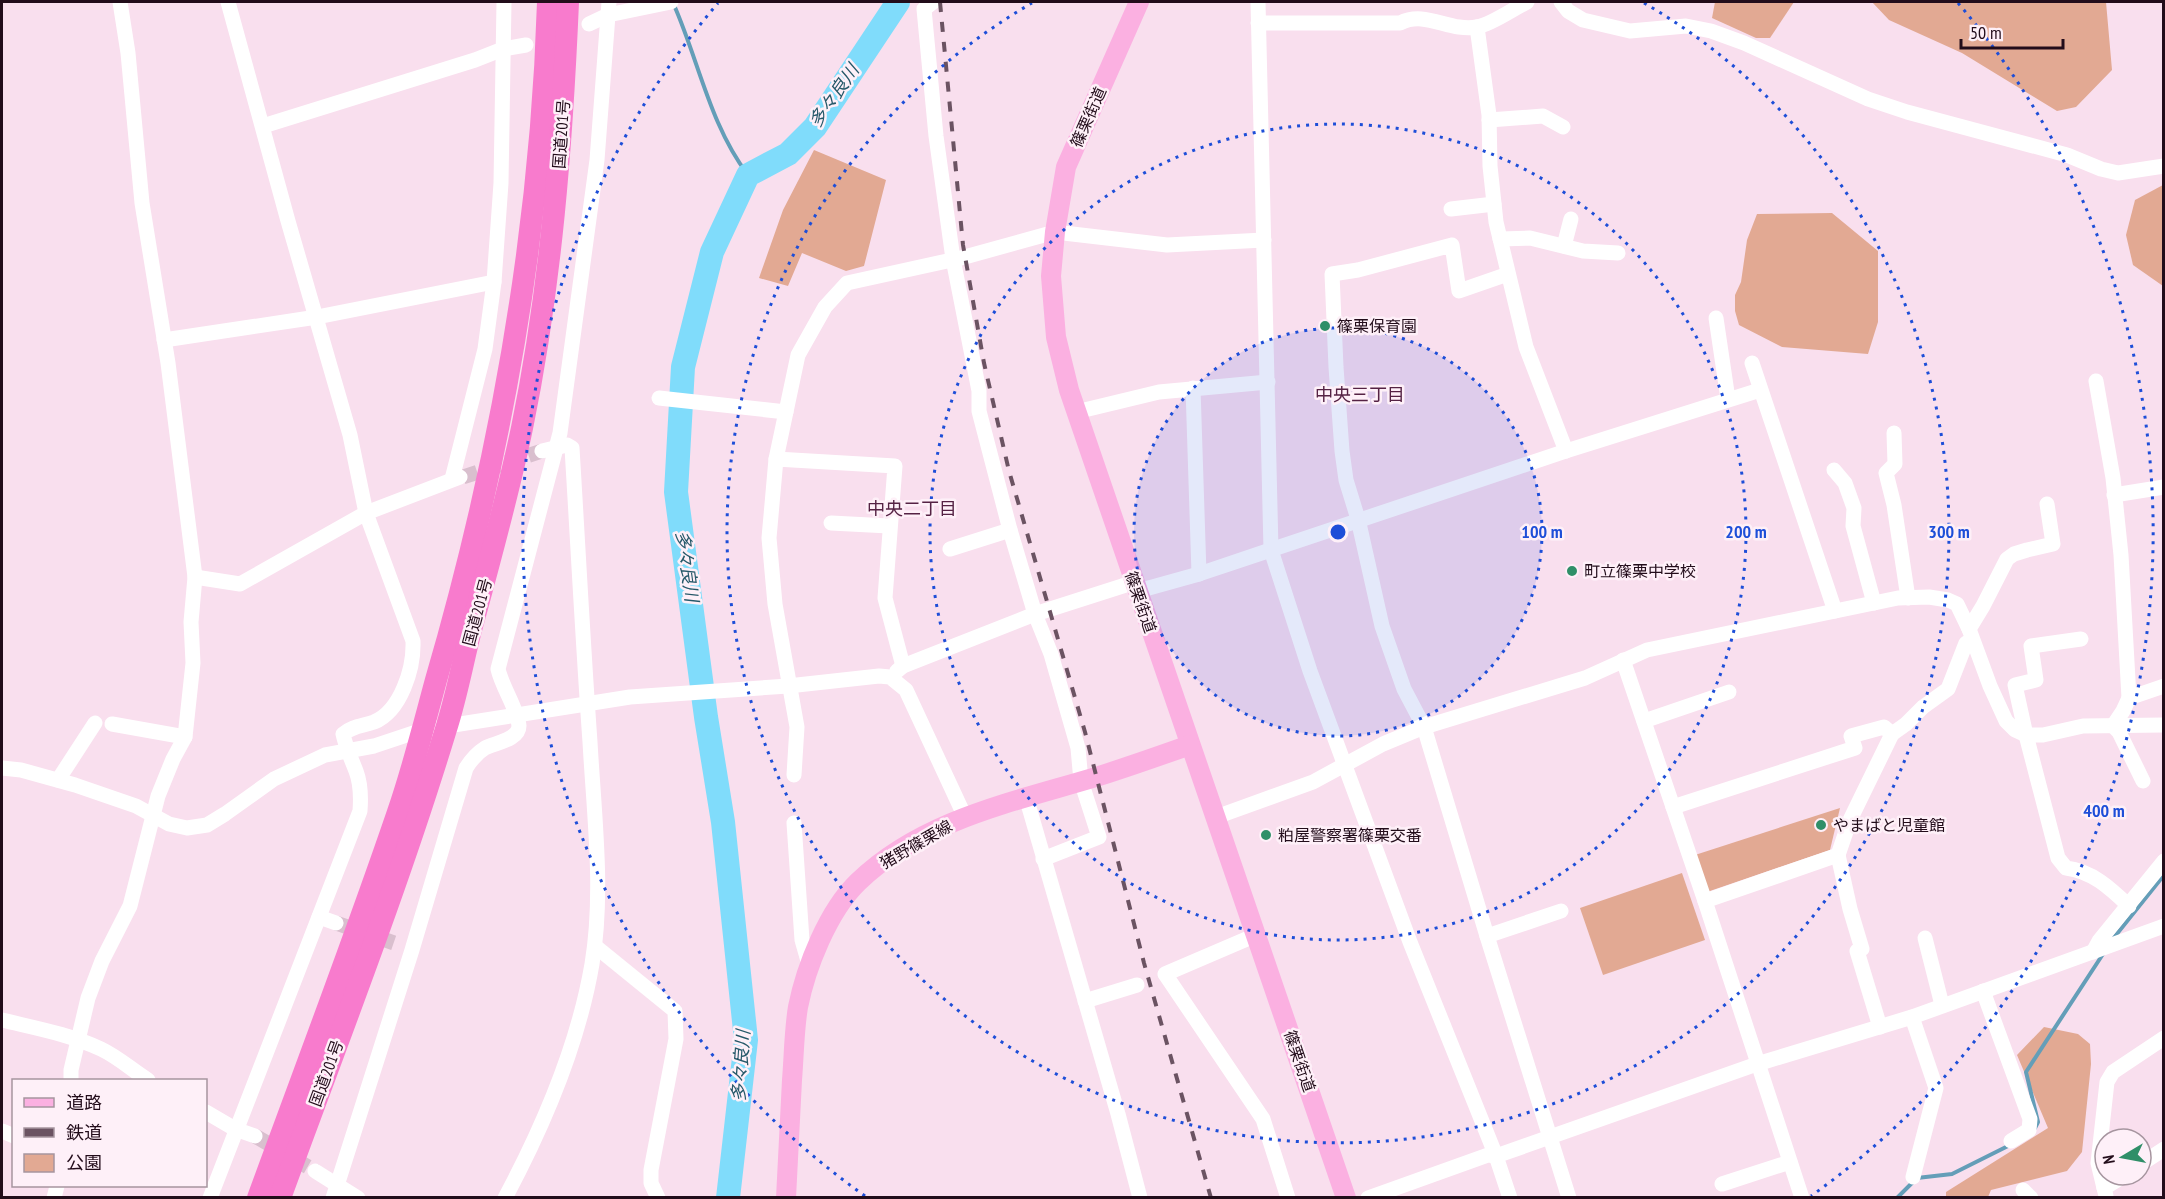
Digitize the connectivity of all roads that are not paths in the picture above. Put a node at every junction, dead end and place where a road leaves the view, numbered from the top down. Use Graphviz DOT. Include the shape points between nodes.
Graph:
graph roads {
  1 [pos="120,2"];
  2 [pos="228,2"];
  3 [pos="504,2"];
  4 [pos="548,2"];
  5 [pos="568,2"];
  6 [pos="670,2"];
  7 [pos="933,2"];
  8 [pos="1139,2"];
  9 [pos="1258,2"];
  10 [pos="1527,2"];
  11 [pos="1561,2"];
  12 [pos="609,8"];
  13 [pos="1258,23"];
  14 [pos="589,24"];
  15 [pos="1478,27"];
  16 [pos="526,45"];
  17 [pos="503,49"];
  18 [pos="1490,120"];
  19 [pos="263,126"];
  20 [pos="1563,127"];
  21 [pos="2163,166"];
  22 [pos="1494,204"];
  23 [pos="1451,209"];
  24 [pos="1571,219"];
  25 [pos="1054,232"];
  26 [pos="1500,239"];
  27 [pos="1264,240"];
  28 [pos="1564,246"];
  29 [pos="1618,253"];
  30 [pos="953,259"];
  31 [pos="1508,274"];
  32 [pos="494,282"];
  33 [pos="317,317"];
  34 [pos="1716,318"];
  35 [pos="164,340"];
  36 [pos="1752,363"];
  37 [pos="2096,381"];
  38 [pos="1268,382"];
  39 [pos="1193,388"];
  40 [pos="1760,390"];
  41 [pos="658,398"];
  42 [pos="1728,399"];
  43 [pos="786,412"];
  44 [pos="1076,412"];
  45 [pos="1894,433"];
  46 [pos="549,449"];
  47 [pos="1566,451"];
  48 [pos="776,459"];
  49 [pos="1834,470"];
  50 [pos="2163,487"];
  51 [pos="2114,495"];
  52 [pos="2047,504"];
  53 [pos="366,513"];
  54 [pos="1358,519"];
  55 [pos="831,523"];
  56 [pos="889,526"];
  57 [pos="1010,530"];
  58 [pos="950,549"];
  59 [pos="1271,550"];
  60 [pos="1199,574"];
  61 [pos="195,577"];
  62 [pos="1136,586"];
  63 [pos="1908,598"];
  64 [pos="1874,603"];
  65 [pos="1835,611"];
  66 [pos="1035,614"];
  67 [pos="1968,636"];
  68 [pos="2081,639"];
  69 [pos="1623,660"];
  70 [pos="903,666"];
  71 [pos="890,677"];
  72 [pos="788,686"];
  73 [pos="2163,686"];
  74 [pos="1729,692"];
  75 [pos="2129,698"];
  76 [pos="587,704"];
  77 [pos="515,715"];
  78 [pos="1644,720"];
  79 [pos="95,723"];
  80 [pos="112,724"];
  81 [pos="2163,725"];
  82 [pos="447,726"];
  83 [pos="2113,726"];
  84 [pos="1424,727"];
  85 [pos="422,730"];
  86 [pos="1892,734"];
  87 [pos="2026,735"];
  88 [pos="185,737"];
  89 [pos="1190,745"];
  90 [pos="346,751"];
  91 [pos="1345,765"];
  92 [pos="2,768"];
  93 [pos="794,775"];
  94 [pos="58,780"];
  95 [pos="1081,781"];
  96 [pos="2143,781"];
  97 [pos="1026,797"];
  98 [pos="1673,807"];
  99 [pos="153,814"];
  100 [pos="965,817"];
  101 [pos="1216,817"];
  102 [pos="794,823"];
  103 [pos="1838,855"];
  104 [pos="1043,859"];
  105 [pos="2163,861"];
  106 [pos="1705,901"];
  107 [pos="2129,906"];
  108 [pos="1561,910"];
  109 [pos="319,917"];
  110 [pos="336,923"];
  111 [pos="2163,926"];
  112 [pos="1256,935"];
  113 [pos="1486,936"];
  114 [pos="1925,938"];
  115 [pos="594,946"];
  116 [pos="2093,952"];
  117 [pos="810,968"];
  118 [pos="1137,985"];
  119 [pos="1983,991"];
  120 [pos="1085,1001"];
  121 [pos="1942,1005"];
  122 [pos="1912,1017"];
  123 [pos="2,1020"];
  124 [pos="1880,1027"];
  125 [pos="2163,1038"];
  126 [pos="79,1039"];
  127 [pos="1757,1064"];
  128 [pos="71,1079"];
  129 [pos="147,1079"];
  130 [pos="207,1113"];
  131 [pos="235,1129"];
  132 [pos="255,1136"];
  133 [pos="1550,1138"];
  134 [pos="2011,1141"];
  135 [pos="1496,1156"];
  136 [pos="1790,1162"];
  137 [pos="315,1171"];
  138 [pos="1913,1177"];
  139 [pos="1722,1184"];
  140 [pos="335,1191"];
  141 [pos="2105,1193"];
  142 [pos="210,1197"];
  143 [pos="258,1197"];
  144 [pos="280,1197"];
  145 [pos="358,1197"];
  146 [pos="505,1197"];
  147 [pos="658,1197"];
  148 [pos="786,1197"];
  149 [pos="1140,1197"];
  150 [pos="1288,1197"];
  151 [pos="1346,1197"];
  152 [pos="1368,1197"];
  153 [pos="1510,1197"];
  154 [pos="1569,1197"];
  155 [pos="1802,1197"];
  1 -- 35 [label="street" via="142,203"];
  2 -- 19 [label="street"];
  3 -- 17 [label="street"];
  4 -- 85 [label="highway, 国道201号" via="541,130 520,314 476,530"];
  5 -- 82 [label="highway, 国道201号" via="555,208 543,305 499,532"];
  6 -- 12 [label="street"];
  7 -- 30 [label="street" via="924,9 925,28"];
  8 -- 25 [label="main road, 篠栗街道" via="1066,167"];
  9 -- 13 [label="street"];
  10 -- 15 [label="street"];
  11 -- 21 [label="street" via="1583,20 1630,31 1686,26 1711,31 1868,99 2067,155 2101,169 2118,173"];
  12 -- 14 [label="street"];
  12 -- 46 [label="street" via="597,160"];
  13 -- 15 [label="street" via="1400,23 1411,18 1454,27"];
  13 -- 27 [label="street"];
  15 -- 18 [label="street"];
  16 -- 17 [label="street"];
  17 -- 19 [label="street"];
  17 -- 32 [label="street" via="501,183"];
  18 -- 20 [label="street" via="1543,116"];
  18 -- 22 [label="street"];
  19 -- 33 [label="street"];
  22 -- 23 [label="street"];
  22 -- 26 [label="street"];
  24 -- 28 [label="street"];
  25 -- 27 [label="street" via="1167,245"];
  25 -- 30 [label="street"];
  25 -- 44 [label="main road, 篠栗街道" via="1056,338"];
  26 -- 28 [label="street" via="1530,237"];
  26 -- 31 [label="street"];
  27 -- 38 [label="street"];
  28 -- 29 [label="street"];
  30 -- 43 [label="street" via="847,283 825,307 798,355"];
  30 -- 57 [label="street" via="980,391 979,411"];
  31 -- 47 [label="street" via="1526,346"];
  31 -- 54 [label="street" via="1459,291 1452,245 1332,274 1342,451"];
  32 -- 33 [label="street"];
  32 -- 53 [label="street" via="485,349 458,478"];
  33 -- 35 [label="street"];
  33 -- 53 [label="street" via="350,435"];
  34 -- 42 [label="street"];
  35 -- 61 [label="street"];
  36 -- 40 [label="street"];
  37 -- 51 [label="street"];
  38 -- 39 [label="street"];
  38 -- 59 [label="street"];
  39 -- 44 [label="street"];
  39 -- 60 [label="street"];
  40 -- 42 [label="street"];
  40 -- 65 [label="street"];
  41 -- 43 [label="street"];
  42 -- 47 [label="street"];
  43 -- 48 [label="street"];
  44 -- 62 [label="main road, 篠栗街道"];
  45 -- 63 [label="street" via="1895,464 1886,473"];
  46 -- 76 [label="street" via="567,445 572,448"];
  46 -- 77 [label="street" via="498,669"];
  47 -- 54 [label="street"];
  48 -- 56 [label="street" via="895,466"];
  48 -- 72 [label="street" via="768,538"];
  49 -- 64 [label="street" via="1845,483 1854,508 1853,526"];
  50 -- 51 [label="street"];
  51 -- 75 [label="street"];
  52 -- 67 [label="street" via="2053,544 2007,559"];
  53 -- 61 [label="street" via="240,584"];
  53 -- 90 [label="street" via="413,641 413,653 400,698 376,721 348,729 343,734"];
  54 -- 59 [label="street"];
  54 -- 84 [label="street" via="1382,626 1404,689"];
  55 -- 56 [label="street"];
  56 -- 70 [label="street" via="885,598"];
  57 -- 58 [label="street"];
  57 -- 66 [label="street"];
  59 -- 60 [label="street"];
  59 -- 91 [label="street"];
  60 -- 62 [label="street"];
  61 -- 88 [label="street" via="193,663"];
  62 -- 66 [label="street"];
  62 -- 89 [label="main road, 篠栗街道"];
  63 -- 64 [label="street"];
  63 -- 67 [label="street" via="1929,597 1957,604"];
  64 -- 65 [label="street"];
  65 -- 69 [label="street" via="1647,650"];
  66 -- 70 [label="street"];
  66 -- 95 [label="street" via="1051,654 1078,748"];
  67 -- 86 [label="street" via="1948,689"];
  67 -- 87 [label="street" via="2006,721"];
  68 -- 87 [label="street" via="2031,646 2036,680 2015,684"];
  69 -- 78 [label="street"];
  69 -- 84 [label="street" via="1585,678"];
  70 -- 71 [label="street"];
  71 -- 72 [label="street"];
  71 -- 100 [label="street" via="906,690"];
  72 -- 76 [label="street" via="630,697"];
  72 -- 93 [label="street" via="797,727"];
  73 -- 75 [label="street"];
  74 -- 78 [label="street"];
  75 -- 83 [label="street"];
  76 -- 77 [label="street"];
  76 -- 115 [label="street" via="596,839"];
  77 -- 82 [label="street"];
  77 -- 140 [label="street" via="518,732 485,748 466,768 406,947"];
  78 -- 98 [label="street"];
  79 -- 94 [label="street"];
  80 -- 88 [label="street"];
  81 -- 83 [label="street"];
  82 -- 85 [label="street"];
  82 -- 144 [label="highway, 国道201号" via="363,973"];
  83 -- 87 [label="street" via="2083,726"];
  83 -- 96 [label="street"];
  84 -- 91 [label="street"];
  84 -- 113 [label="street"];
  85 -- 90 [label="street"];
  85 -- 143 [label="highway, 国道201号" via="399,810"];
  86 -- 98 [label="street" via="1884,728 1851,736 1855,748"];
  86 -- 103 [label="street" via="1850,820"];
  87 -- 107 [label="street" via="2058,858 2066,868 2099,880"];
  88 -- 99 [label="street" via="161,786"];
  89 -- 95 [label="main road, 猪野篠栗線"];
  89 -- 101 [label="main road, 篠栗街道"];
  90 -- 99 [label="street" via="325,755 274,779 207,825 187,828 169,824"];
  90 -- 109 [label="street" via="356,772 360,811"];
  91 -- 101 [label="street" via="1313,782"];
  91 -- 135 [label="street" via="1410,942"];
  92 -- 94 [label="street"];
  94 -- 99 [label="street"];
  95 -- 97 [label="main road, 猪野篠栗線"];
  95 -- 104 [label="street" via="1099,837"];
  97 -- 100 [label="main road, 猪野篠栗線"];
  97 -- 104 [label="street"];
  98 -- 106 [label="street"];
  99 -- 126 [label="street" via="130,906 102,961"];
  100 -- 117 [label="main road, 猪野篠栗線" via="893,853 856,883 828,924"];
  101 -- 112 [label="main road, 篠栗街道"];
  102 -- 117 [label="street" via="802,940"];
  103 -- 106 [label="street"];
  103 -- 124 [label="street" via="1862,949 1857,951"];
  104 -- 120 [label="street"];
  105 -- 107 [label="street"];
  106 -- 127 [label="street"];
  107 -- 116 [label="street"];
  108 -- 113 [label="street"];
  109 -- 110 [label="street"];
  109 -- 131 [label="street"];
  111 -- 116 [label="street"];
  112 -- 150 [label="street" via="1165,974 1263,1119"];
  112 -- 151 [label="main road, 篠栗街道"];
  113 -- 133 [label="street"];
  114 -- 121 [label="street"];
  115 -- 146 [label="street" via="584,1002 561,1077"];
  115 -- 147 [label="street" via="675,1011 676,1039 651,1170 651,1183"];
  116 -- 119 [label="street"];
  117 -- 148 [label="main road, 猪野篠栗線" via="798,1007"];
  118 -- 120 [label="street"];
  119 -- 121 [label="street"];
  119 -- 134 [label="street" via="2030,1119 2029,1130"];
  120 -- 149 [label="street"];
  121 -- 122 [label="street"];
  122 -- 124 [label="street"];
  122 -- 138 [label="street" via="1936,1088"];
  123 -- 126 [label="street"];
  124 -- 127 [label="street"];
  125 -- 141 [label="street" via="2113,1072 2107,1082 2098,1162"];
  126 -- 128 [label="street"];
  126 -- 129 [label="street" via="103,1049"];
  127 -- 133 [label="street"];
  127 -- 136 [label="street"];
  130 -- 131 [label="street"];
  131 -- 132 [label="street"];
  131 -- 142 [label="street"];
  133 -- 135 [label="street"];
  133 -- 154 [label="street"];
  135 -- 152 [label="street" via="1488,1155"];
  135 -- 153 [label="street"];
  136 -- 139 [label="street"];
  136 -- 155 [label="street"];
  137 -- 140 [label="street"];
  140 -- 145 [label="street"];
}
